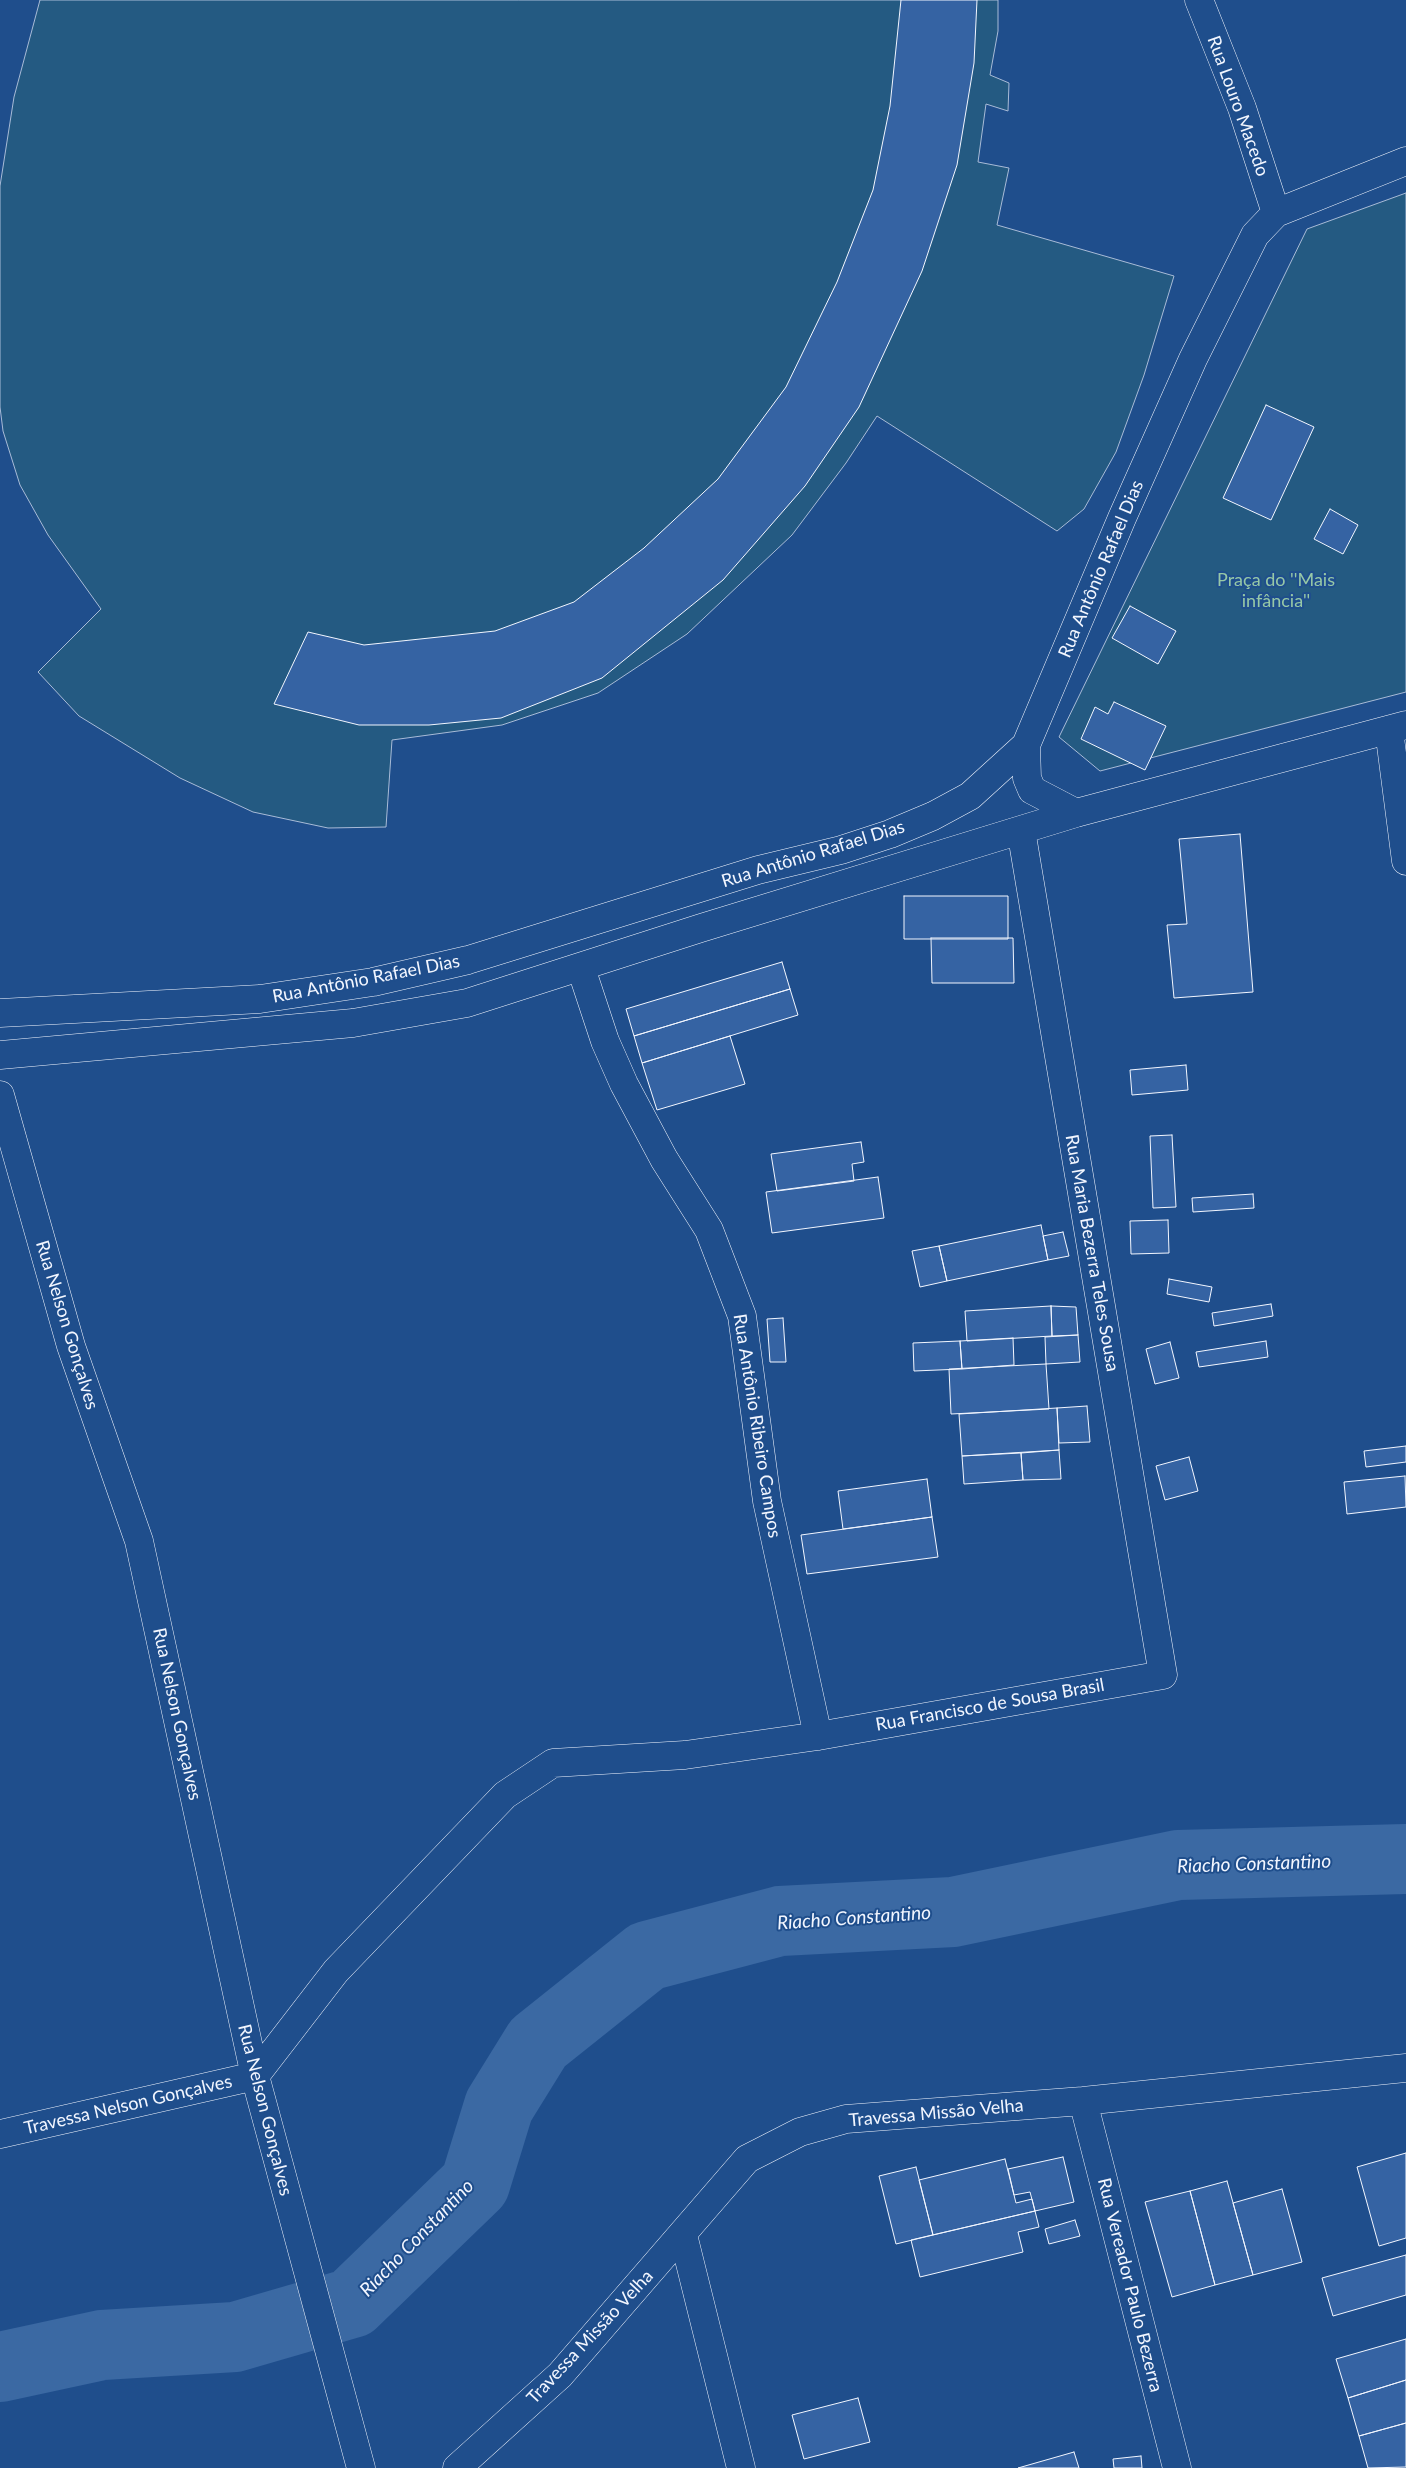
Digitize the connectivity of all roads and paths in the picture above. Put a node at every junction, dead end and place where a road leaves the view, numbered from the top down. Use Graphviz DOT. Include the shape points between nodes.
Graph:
graph roads {
  1 [pos="1200,0"];
  2 [pos="1406,161"];
  3 [pos="1276,213"];
  4 [pos="1398,728"];
  5 [pos="1026,745"];
  6 [pos="1076,814"];
  7 [pos="1020,830"];
  8 [pos="1406,862"];
  9 [pos="687,892"];
  10 [pos="701,928"];
  11 [pos="581,968"];
  12 [pos="0,1013"];
  13 [pos="0,1054"];
  14 [pos="0,1095"];
  15 [pos="1163,1675"];
  16 [pos="818,1736"];
  17 [pos="1406,2068"];
  18 [pos="255,2076"];
  19 [pos="1083,2101"];
  20 [pos="0,2134"];
  21 [pos="683,2235"];
  22 [pos="361,2468"];
  23 [pos="457,2468"];
  24 [pos="741,2468"];
  25 [pos="1177,2468"];
  1 -- 3 [label="street, Rua Louro Macedo" via="1242,108"];
  2 -- 3 [label="street"];
  3 -- 5 [label="street, Rua Antônio Rafael Dias" via="1255,235 1194,360 1122,518"];
  4 -- 6 [label="street, Rua Antônio Rafael Dias"];
  4 -- 8 [label="street"];
  5 -- 6 [label="street" via="1027,778 1032,790"];
  5 -- 9 [label="street, Rua Antônio Rafael Dias" via="970,796 933,816 840,850"];
  6 -- 7 [label="street, Rua Antônio Rafael Dias"];
  7 -- 10 [label="street, Rua Antônio Rafael Dias"];
  7 -- 15 [label="street, Rua Maria Bezerra Teles Sousa"];
  9 -- 10 [label="street"];
  9 -- 12 [label="street, Rua Antônio Rafael Dias" via="468,960 373,982 260,999"];
  10 -- 11 [label="street, Rua Antônio Rafael Dias"];
  11 -- 13 [label="street, Rua Antônio Rafael Dias" via="467,1003 353,1023"];
  11 -- 16 [label="street, Rua Antônio Ribeiro Campos" via="605,1041 624,1084 664,1159 709,1230 742,1316 767,1501"];
  14 -- 18 [label="street, Rua Nelson Gonçalves" via="71,1346 139,1541"];
  15 -- 16 [label="street, Rua Francisco de Sousa Brasil"];
  16 -- 18 [label="street, Rua Francisco de Sousa Brasil" via="685,1755 553,1763 505,1794 343,1964"];
  17 -- 19 [label="street, Travessa Missão Velha"];
  18 -- 20 [label="street, Travessa Nelson Gonçalves"];
  18 -- 22 [label="street, Rua Nelson Gonçalves"];
  19 -- 21 [label="street, Travessa Missão Velha" via="846,2119 800,2132 747,2159"];
  19 -- 25 [label="street, Rua Vereador Paulo Bezerra"];
  21 -- 23 [label="street, Travessa Missão Velha" via="560,2375"];
  21 -- 24 [label="street"];
}
